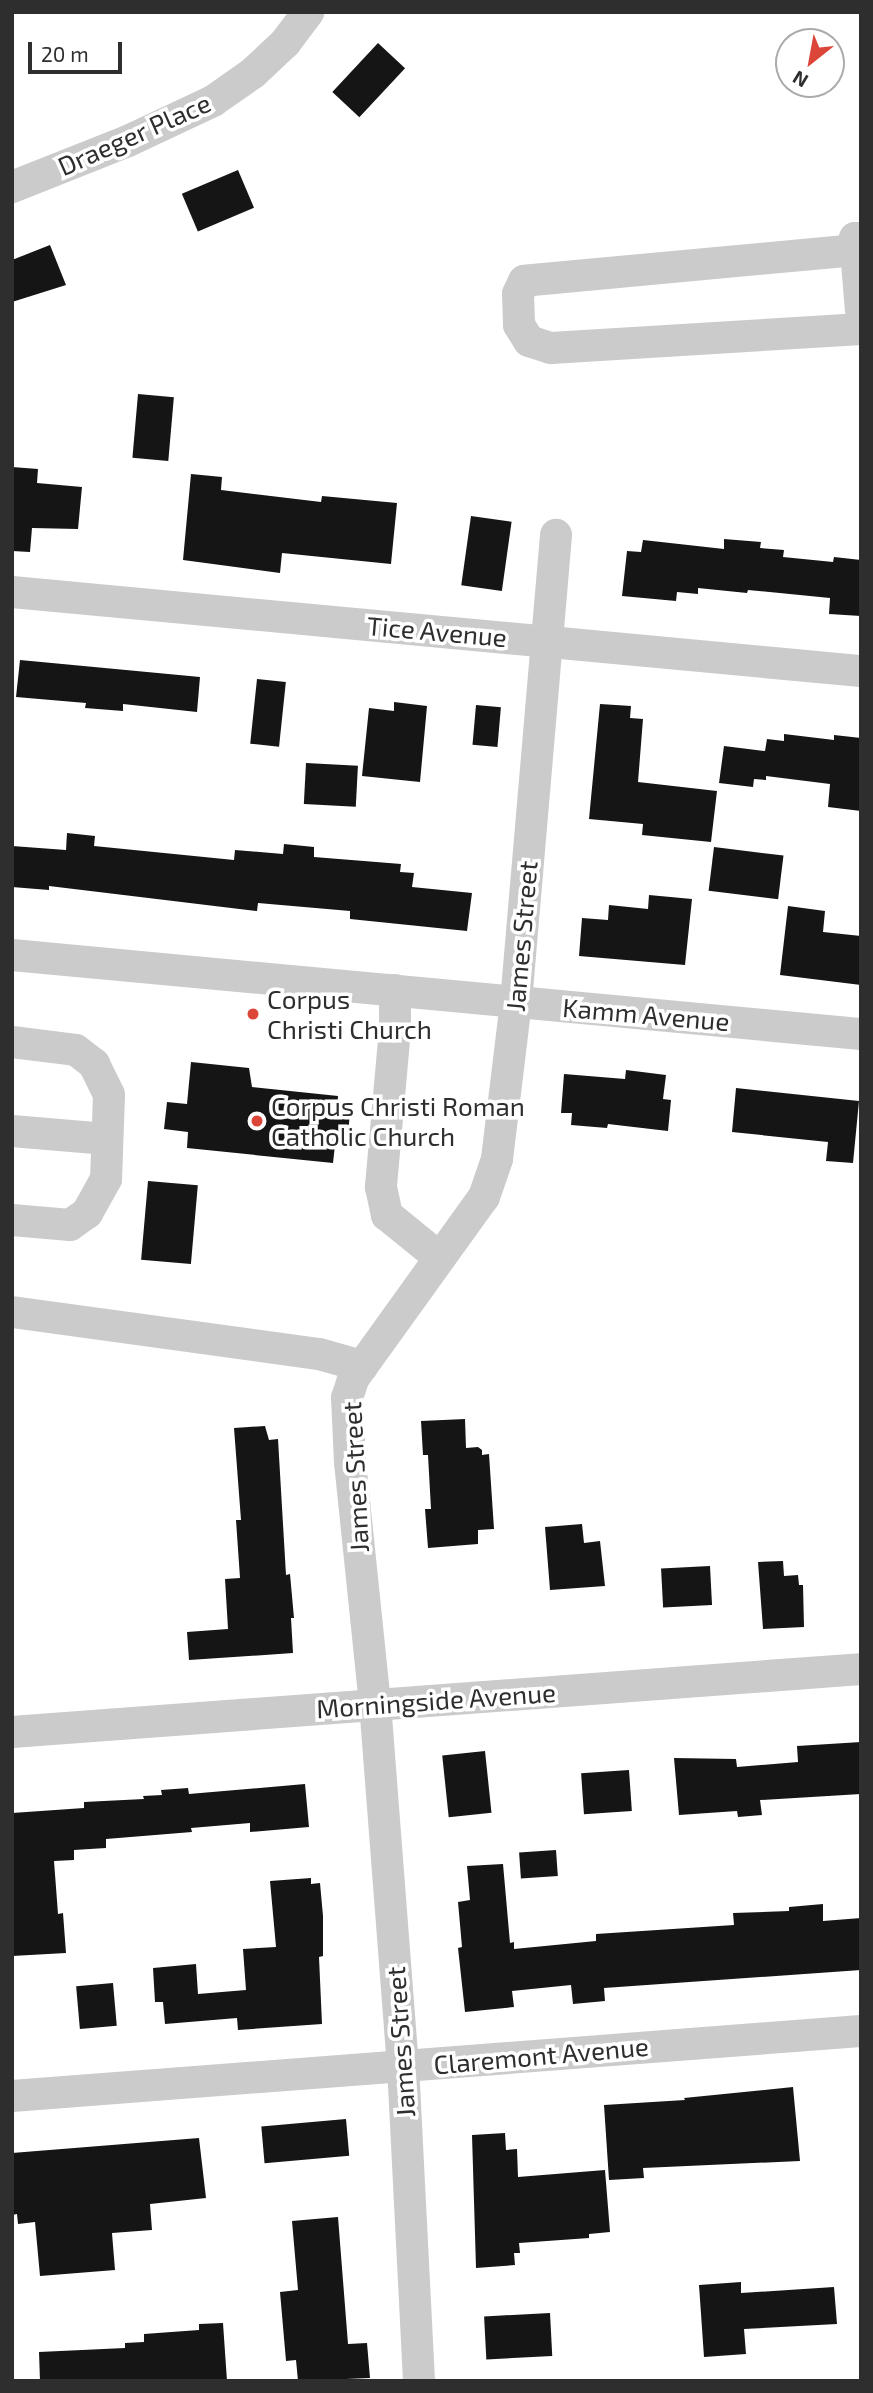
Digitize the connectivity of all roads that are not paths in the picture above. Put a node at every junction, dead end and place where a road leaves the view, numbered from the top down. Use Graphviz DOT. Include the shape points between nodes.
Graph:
graph roads {
  1 [pos="308,12"];
  2 [pos="12,187"];
  3 [pos="858,244"];
  4 [pos="861,311"];
  5 [pos="861,329"];
  6 [pos="556,535"];
  7 [pos="12,592"];
  8 [pos="545,642"];
  9 [pos="861,671"];
  10 [pos="12,955"];
  11 [pos="395,990"];
  12 [pos="516,1002"];
  13 [pos="861,1034"];
  14 [pos="12,1042"];
  15 [pos="12,1131"];
  16 [pos="107,1139"];
  17 [pos="12,1220"];
  18 [pos="440,1258"];
  19 [pos="12,1312"];
  20 [pos="362,1366"];
  21 [pos="861,1669"];
  22 [pos="375,1704"];
  23 [pos="12,1732"];
  24 [pos="861,2031"];
  25 [pos="402,2067"];
  26 [pos="12,2096"];
  27 [pos="419,2381"];
  1 -- 2 [label="street, Draeger Place" via="285,43 253,73 213,101"];
  3 -- 4 [label="street"];
  3 -- 5 [label="street" via="524,281 518,294 519,326 529,341 551,348"];
  6 -- 8 [label="street, James Street"];
  7 -- 8 [label="street, Tice Avenue"];
  8 -- 9 [label="street, Tice Avenue"];
  8 -- 12 [label="street, James Street"];
  10 -- 11 [label="street, Kamm Avenue"];
  11 -- 12 [label="street, Kamm Avenue"];
  11 -- 18 [label="street" via="382,1187 387,1215"];
  12 -- 13 [label="street, Kamm Avenue"];
  12 -- 18 [label="street, James Street" via="497,1160 484,1197"];
  14 -- 16 [label="street" via="76,1050 94,1064 109,1095"];
  15 -- 16 [label="street"];
  16 -- 17 [label="street" via="106,1179 87,1213 70,1225"];
  18 -- 20 [label="street, James Street"];
  19 -- 20 [label="street" via="319,1354"];
  20 -- 22 [label="street, James Street" via="347,1398"];
  21 -- 22 [label="street, Morningside Avenue"];
  22 -- 23 [label="street, Morningside Avenue"];
  22 -- 25 [label="street, James Street"];
  24 -- 25 [label="street, Claremont Avenue"];
  25 -- 26 [label="street, Claremont Avenue"];
  25 -- 27 [label="street, James Street"];
}
